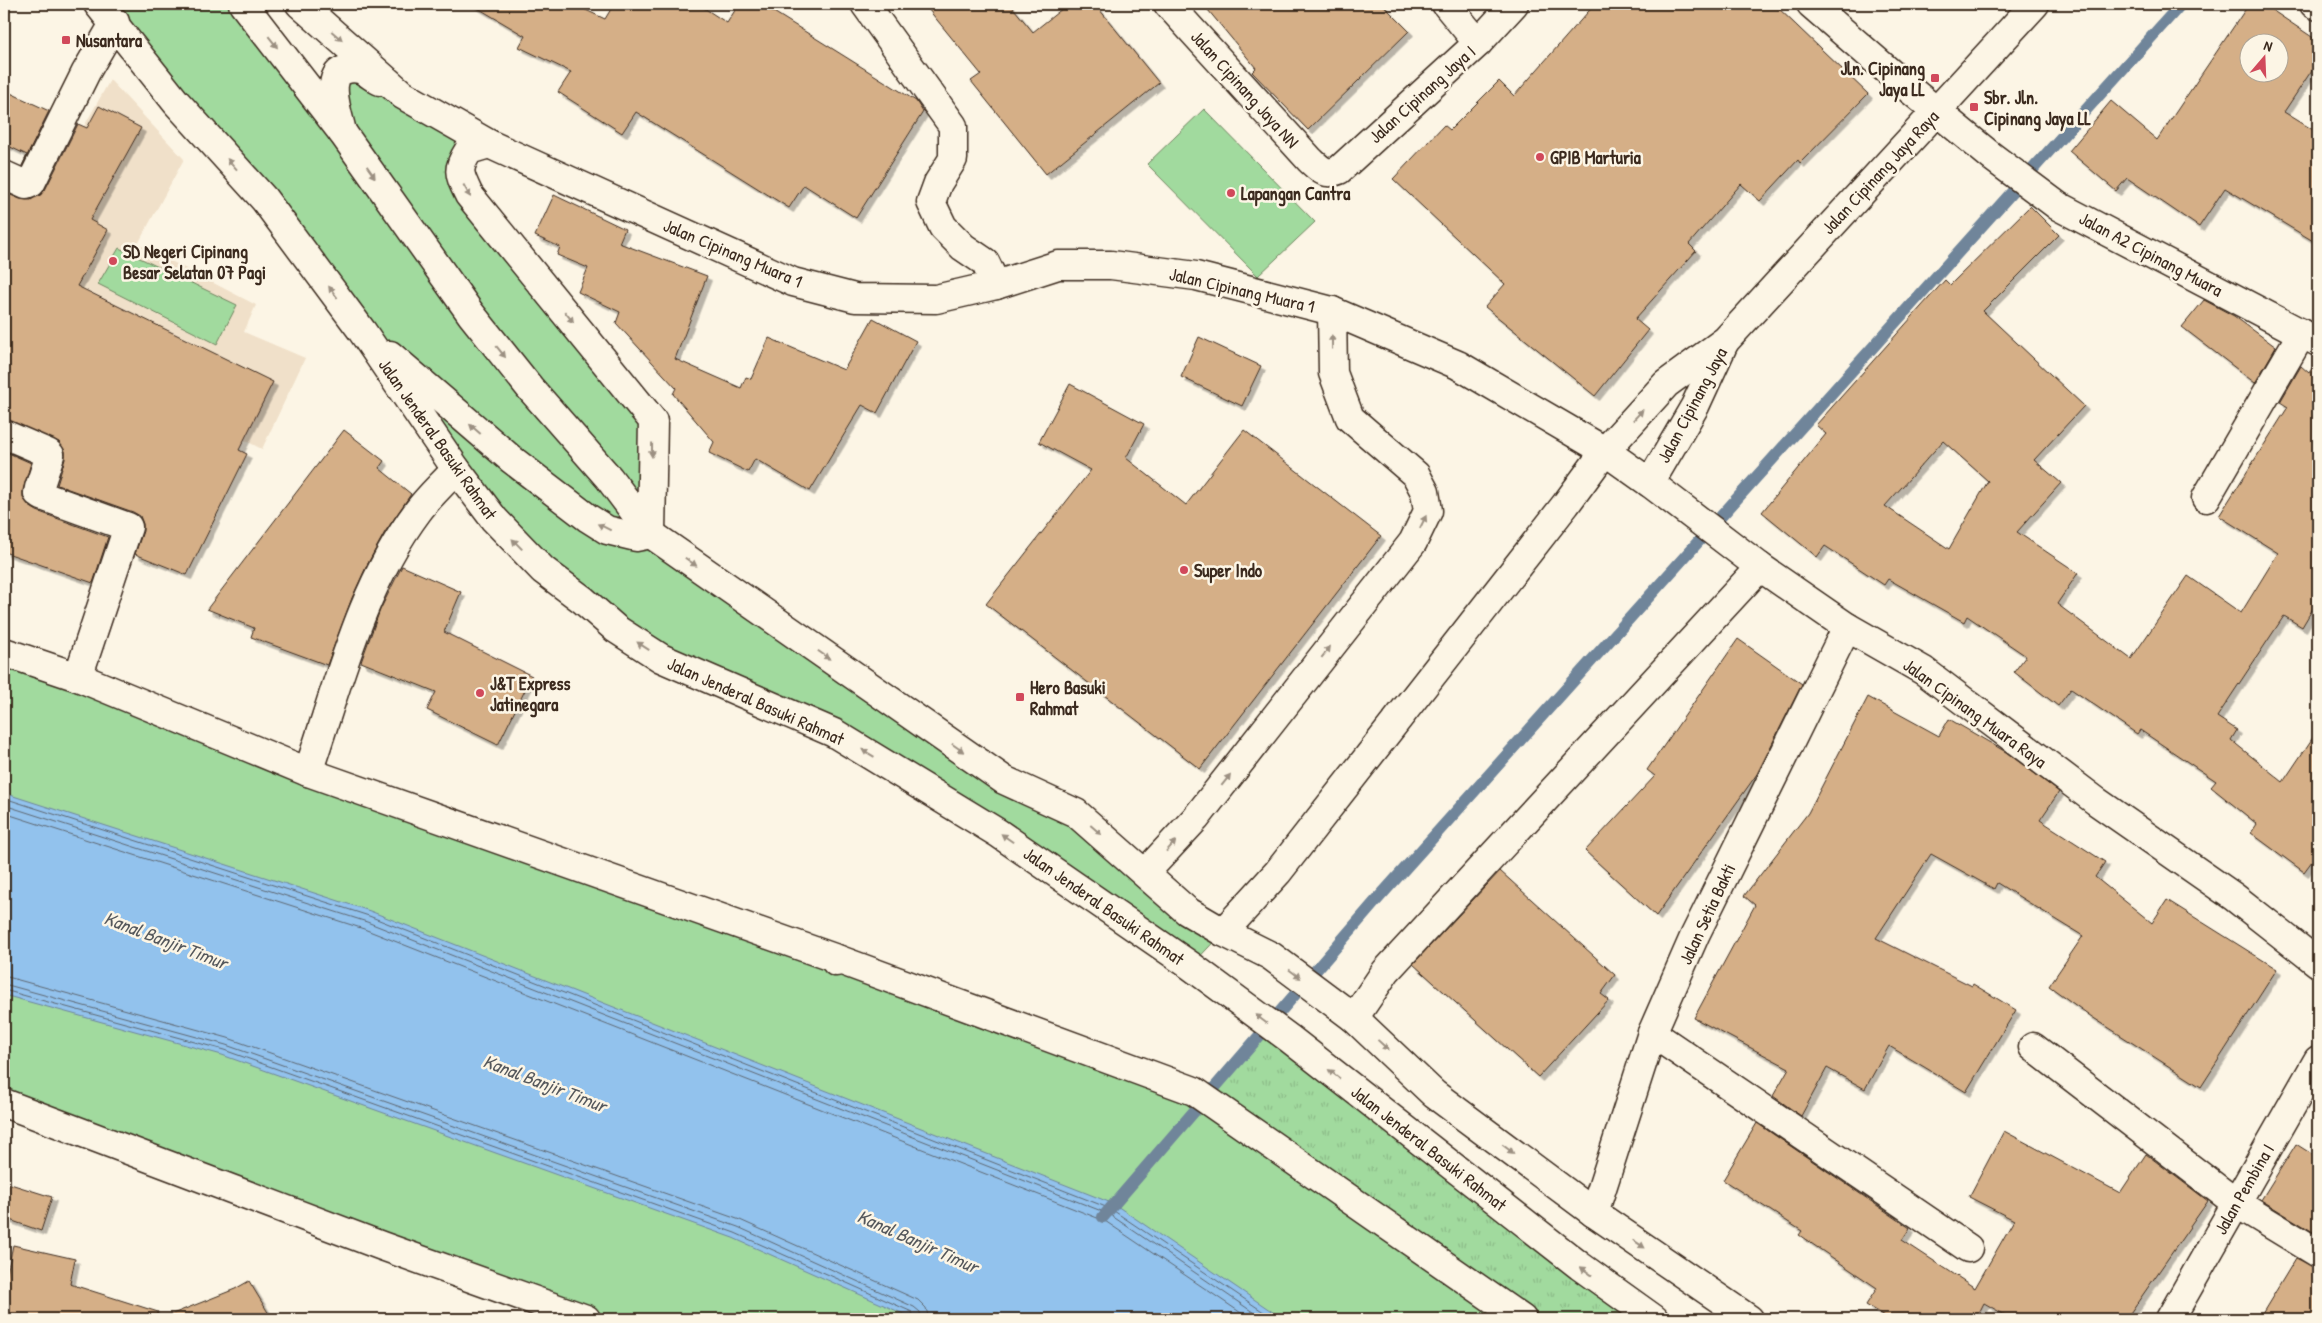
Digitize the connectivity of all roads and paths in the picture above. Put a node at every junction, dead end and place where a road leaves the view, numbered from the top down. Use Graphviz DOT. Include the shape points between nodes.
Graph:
graph roads {
  1 [pos="243,4"];
  2 [pos="300,4"];
  3 [pos="865,4"];
  4 [pos="1168,4"];
  5 [pos="1446,4"];
  6 [pos="1514,4"];
  7 [pos="1811,4"];
  8 [pos="2034,4"];
  9 [pos="2314,4"];
  10 [pos="2318,6"];
  11 [pos="106,13"];
  12 [pos="1478,43"];
  13 [pos="404,94"];
  14 [pos="1937,110"];
  15 [pos="342,132"];
  16 [pos="489,144"];
  17 [pos="1323,172"];
  18 [pos="4,175"];
  19 [pos="996,285"];
  20 [pos="1332,312"];
  21 [pos="362,331"];
  22 [pos="2310,337"];
  23 [pos="1726,340"];
  24 [pos="4,434"];
  25 [pos="1605,451"];
  26 [pos="456,469"];
  27 [pos="1650,483"];
  28 [pos="2206,498"];
  29 [pos="651,534"];
  30 [pos="1760,567"];
  31 [pos="1846,627"];
  32 [pos="4,652"];
  33 [pos="78,677"];
  34 [pos="308,772"];
  35 [pos="1145,873"];
  36 [pos="1223,932"];
  37 [pos="2318,963"];
  38 [pos="1354,1018"];
  39 [pos="1652,1033"];
  40 [pos="2033,1047"];
  41 [pos="2318,1060"];
  42 [pos="4,1103"];
  43 [pos="2236,1203"];
  44 [pos="1594,1213"];
  45 [pos="1968,1248"];
  46 [pos="2318,1253"];
  47 [pos="586,1319"];
  48 [pos="1522,1319"];
  49 [pos="1654,1319"];
  50 [pos="1749,1319"];
  51 [pos="2170,1319"];
  1 -- 15 [label="street, one-way"];
  2 -- 13 [label="street, Jalan Cipinang Muara 1, one-way"];
  3 -- 19 [label="street" via="952,126 954,159 938,183 931,202 943,227 963,247 986,262"];
  4 -- 17 [label="street, Jalan Cipinang Jaya NN"];
  5 -- 12 [label="street"];
  6 -- 12 [label="street, Jalan Cipinang Jaya I"];
  7 -- 14 [label="street, Jalan A2 Cipinang Muara"];
  8 -- 14 [label="street, Jalan Cipinang Jaya Raya"];
  9 -- 10 [label="street"];
  11 -- 18 [label="street" via="86,72 31,183 26,185"];
  21 -- 11 [label="street, Jalan Jenderal Basuki Rahmat, one-way" via="264,199 176,102"];
  12 -- 17 [label="street, Jalan Cipinang Jaya I" via="1339,170 1330,174"];
  13 -- 15 [label="street" via="360,69 341,71 333,83"];
  13 -- 16 [label="street, Jalan Cipinang Muara 1"];
  14 -- 22 [label="street, Jalan A2 Cipinang Muara" via="2058,206"];
  14 -- 23 [label="street, Jalan Cipinang Jaya Raya"];
  15 -- 29 [label="street, one-way" via="471,314 530,388 609,478"];
  16 -- 19 [label="street, Jalan Cipinang Muara 1" via="793,282 856,298 936,299"];
  16 -- 29 [label="street, one-way" via="469,150 462,162 459,174 469,195 653,421"];
  19 -- 20 [label="street, Jalan Cipinang Muara 1" via="1058,265 1110,265 1196,276"];
  20 -- 25 [label="street, Jalan Cipinang Muara 1" via="1458,365"];
  35 -- 20 [label="street, one-way" via="1196,818 1413,542 1428,511 1425,492 1416,475 1350,418 1333,373"];
  21 -- 26 [label="street, Jalan Jenderal Basuki Rahmat"];
  29 -- 21 [label="street, one-way" via="636,537 607,530 588,518 511,459"];
  22 -- 28 [label="street"];
  25 -- 23 [label="street, Jalan Cipinang Jaya, one-way" via="1666,384"];
  23 -- 27 [label="street, Jalan Cipinang Jaya" via="1695,406"];
  24 -- 33 [label="street" via="50,455 38,492 42,496 128,527"];
  25 -- 27 [label="street, Jalan Cipinang Muara Raya"];
  25 -- 36 [label="street, Jalan Cipinang Jaya" via="1284,865"];
  26 -- 34 [label="street" via="418,511 365,606"];
  49 -- 26 [label="street, Jalan Jenderal Basuki Rahmat, one-way" via="1580,1266 1232,997 998,833 834,733 661,658 616,629 544,570 494,519"];
  27 -- 30 [label="street, Jalan Cipinang Muara Raya"];
  29 -- 35 [label="street, one-way" via="1004,780 1076,813"];
  30 -- 31 [label="street, Jalan Cipinang Muara Raya"];
  30 -- 38 [label="street" via="1386,971"];
  31 -- 37 [label="street, Jalan Cipinang Muara Raya" via="1924,671 2039,759 2234,897"];
  31 -- 39 [label="street, Jalan Setia Bakti" via="1696,935"];
  32 -- 33 [label="street"];
  33 -- 34 [label="street"];
  34 -- 48 [label="street" via="1194,1090"];
  35 -- 36 [label="street" via="1187,911"];
  36 -- 38 [label="street, one-way" via="1271,956"];
  38 -- 44 [label="street, one-way" via="1434,1094"];
  39 -- 44 [label="street, Jalan Setia Bakti"];
  39 -- 45 [label="street"];
  40 -- 43 [label="street"];
  41 -- 43 [label="street, Jalan Pembina I"];
  42 -- 47 [label="street" via="382,1246"];
  43 -- 46 [label="street"];
  43 -- 51 [label="street, Jalan Pembina I"];
  44 -- 50 [label="street, one-way"];
}
